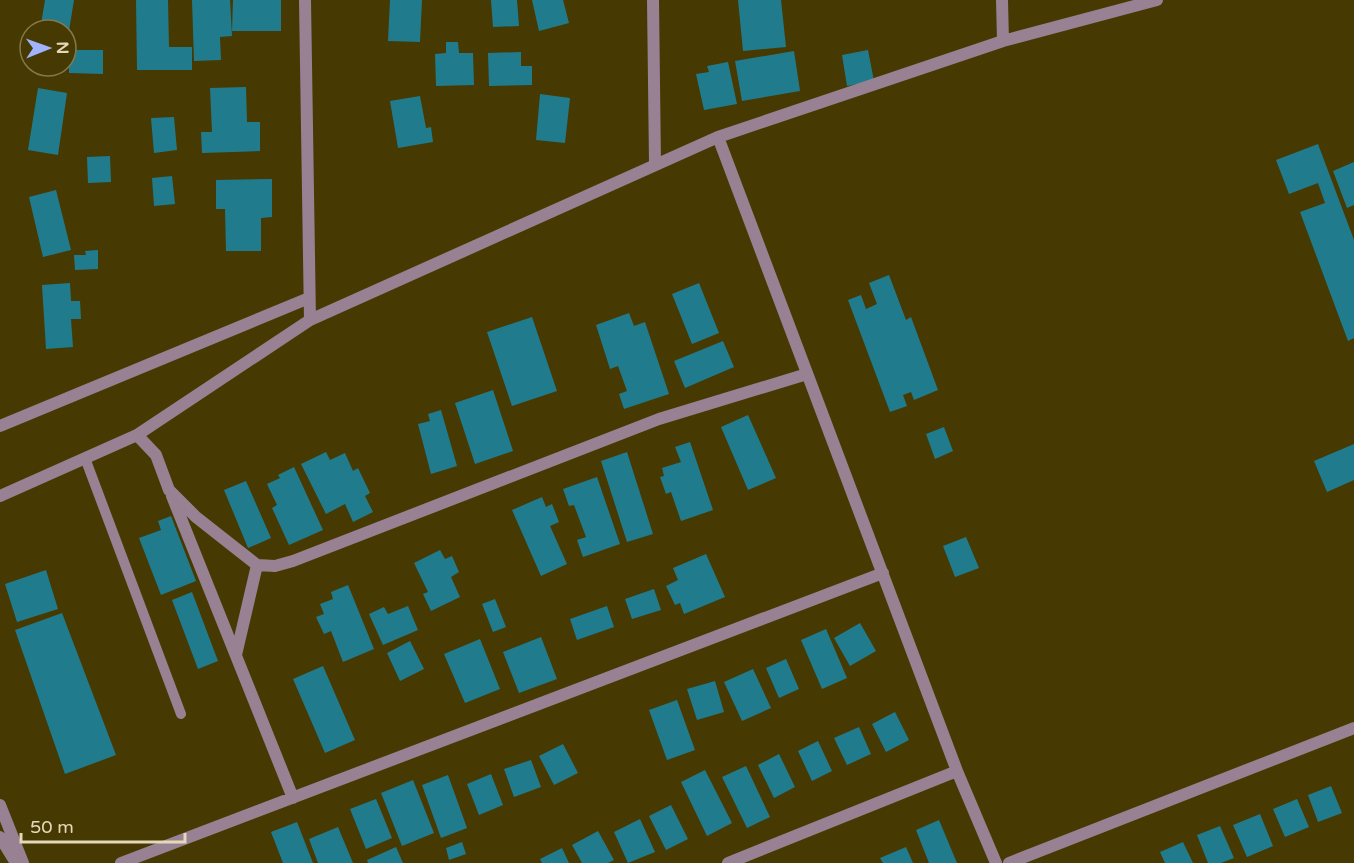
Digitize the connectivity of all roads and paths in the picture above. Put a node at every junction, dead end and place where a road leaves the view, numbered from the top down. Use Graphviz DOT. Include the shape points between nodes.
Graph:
graph roads {
  1 [pos="304,0"];
  2 [pos="652,0"];
  3 [pos="1002,0"];
  4 [pos="1157,0"];
  5 [pos="1003,41"];
  6 [pos="718,137"];
  7 [pos="655,164"];
  8 [pos="309,298"];
  9 [pos="310,320"];
  10 [pos="807,374"];
  11 [pos="0,426"];
  12 [pos="137,435"];
  13 [pos="85,458"];
  14 [pos="169,490"];
  15 [pos="0,496"];
  16 [pos="257,565"];
  17 [pos="883,573"];
  18 [pos="236,655"];
  19 [pos="181,714"];
  20 [pos="1354,728"];
  21 [pos="957,771"];
  22 [pos="293,798"];
  23 [pos="0,805"];
  24 [pos="0,837"];
  25 [pos="16,863"];
  26 [pos="23,863"];
  27 [pos="121,863"];
  28 [pos="728,863"];
  29 [pos="996,863"];
  30 [pos="1009,863"];
  1 -- 8 [label="street"];
  2 -- 7 [label="street"];
  3 -- 5 [label="street"];
  4 -- 5 [label="street"];
  5 -- 6 [label="street"];
  6 -- 7 [label="street"];
  6 -- 10 [label="street"];
  7 -- 9 [label="street"];
  8 -- 9 [label="street"];
  8 -- 11 [label="street"];
  9 -- 12 [label="street"];
  10 -- 16 [label="street" via="659,419 293,561"];
  10 -- 17 [label="street"];
  12 -- 13 [label="street"];
  12 -- 14 [label="street" via="156,455"];
  13 -- 15 [label="street"];
  13 -- 19 [label="lane"];
  14 -- 16 [label="street"];
  14 -- 18 [label="street"];
  16 -- 18 [label="street"];
  17 -- 21 [label="street"];
  17 -- 22 [label="street"];
  18 -- 22 [label="street"];
  20 -- 30 [label="street"];
  21 -- 28 [label="street"];
  21 -- 29 [label="street"];
  22 -- 27 [label="street"];
  23 -- 26 [label="street"];
  24 -- 25 [label="street"];
}
